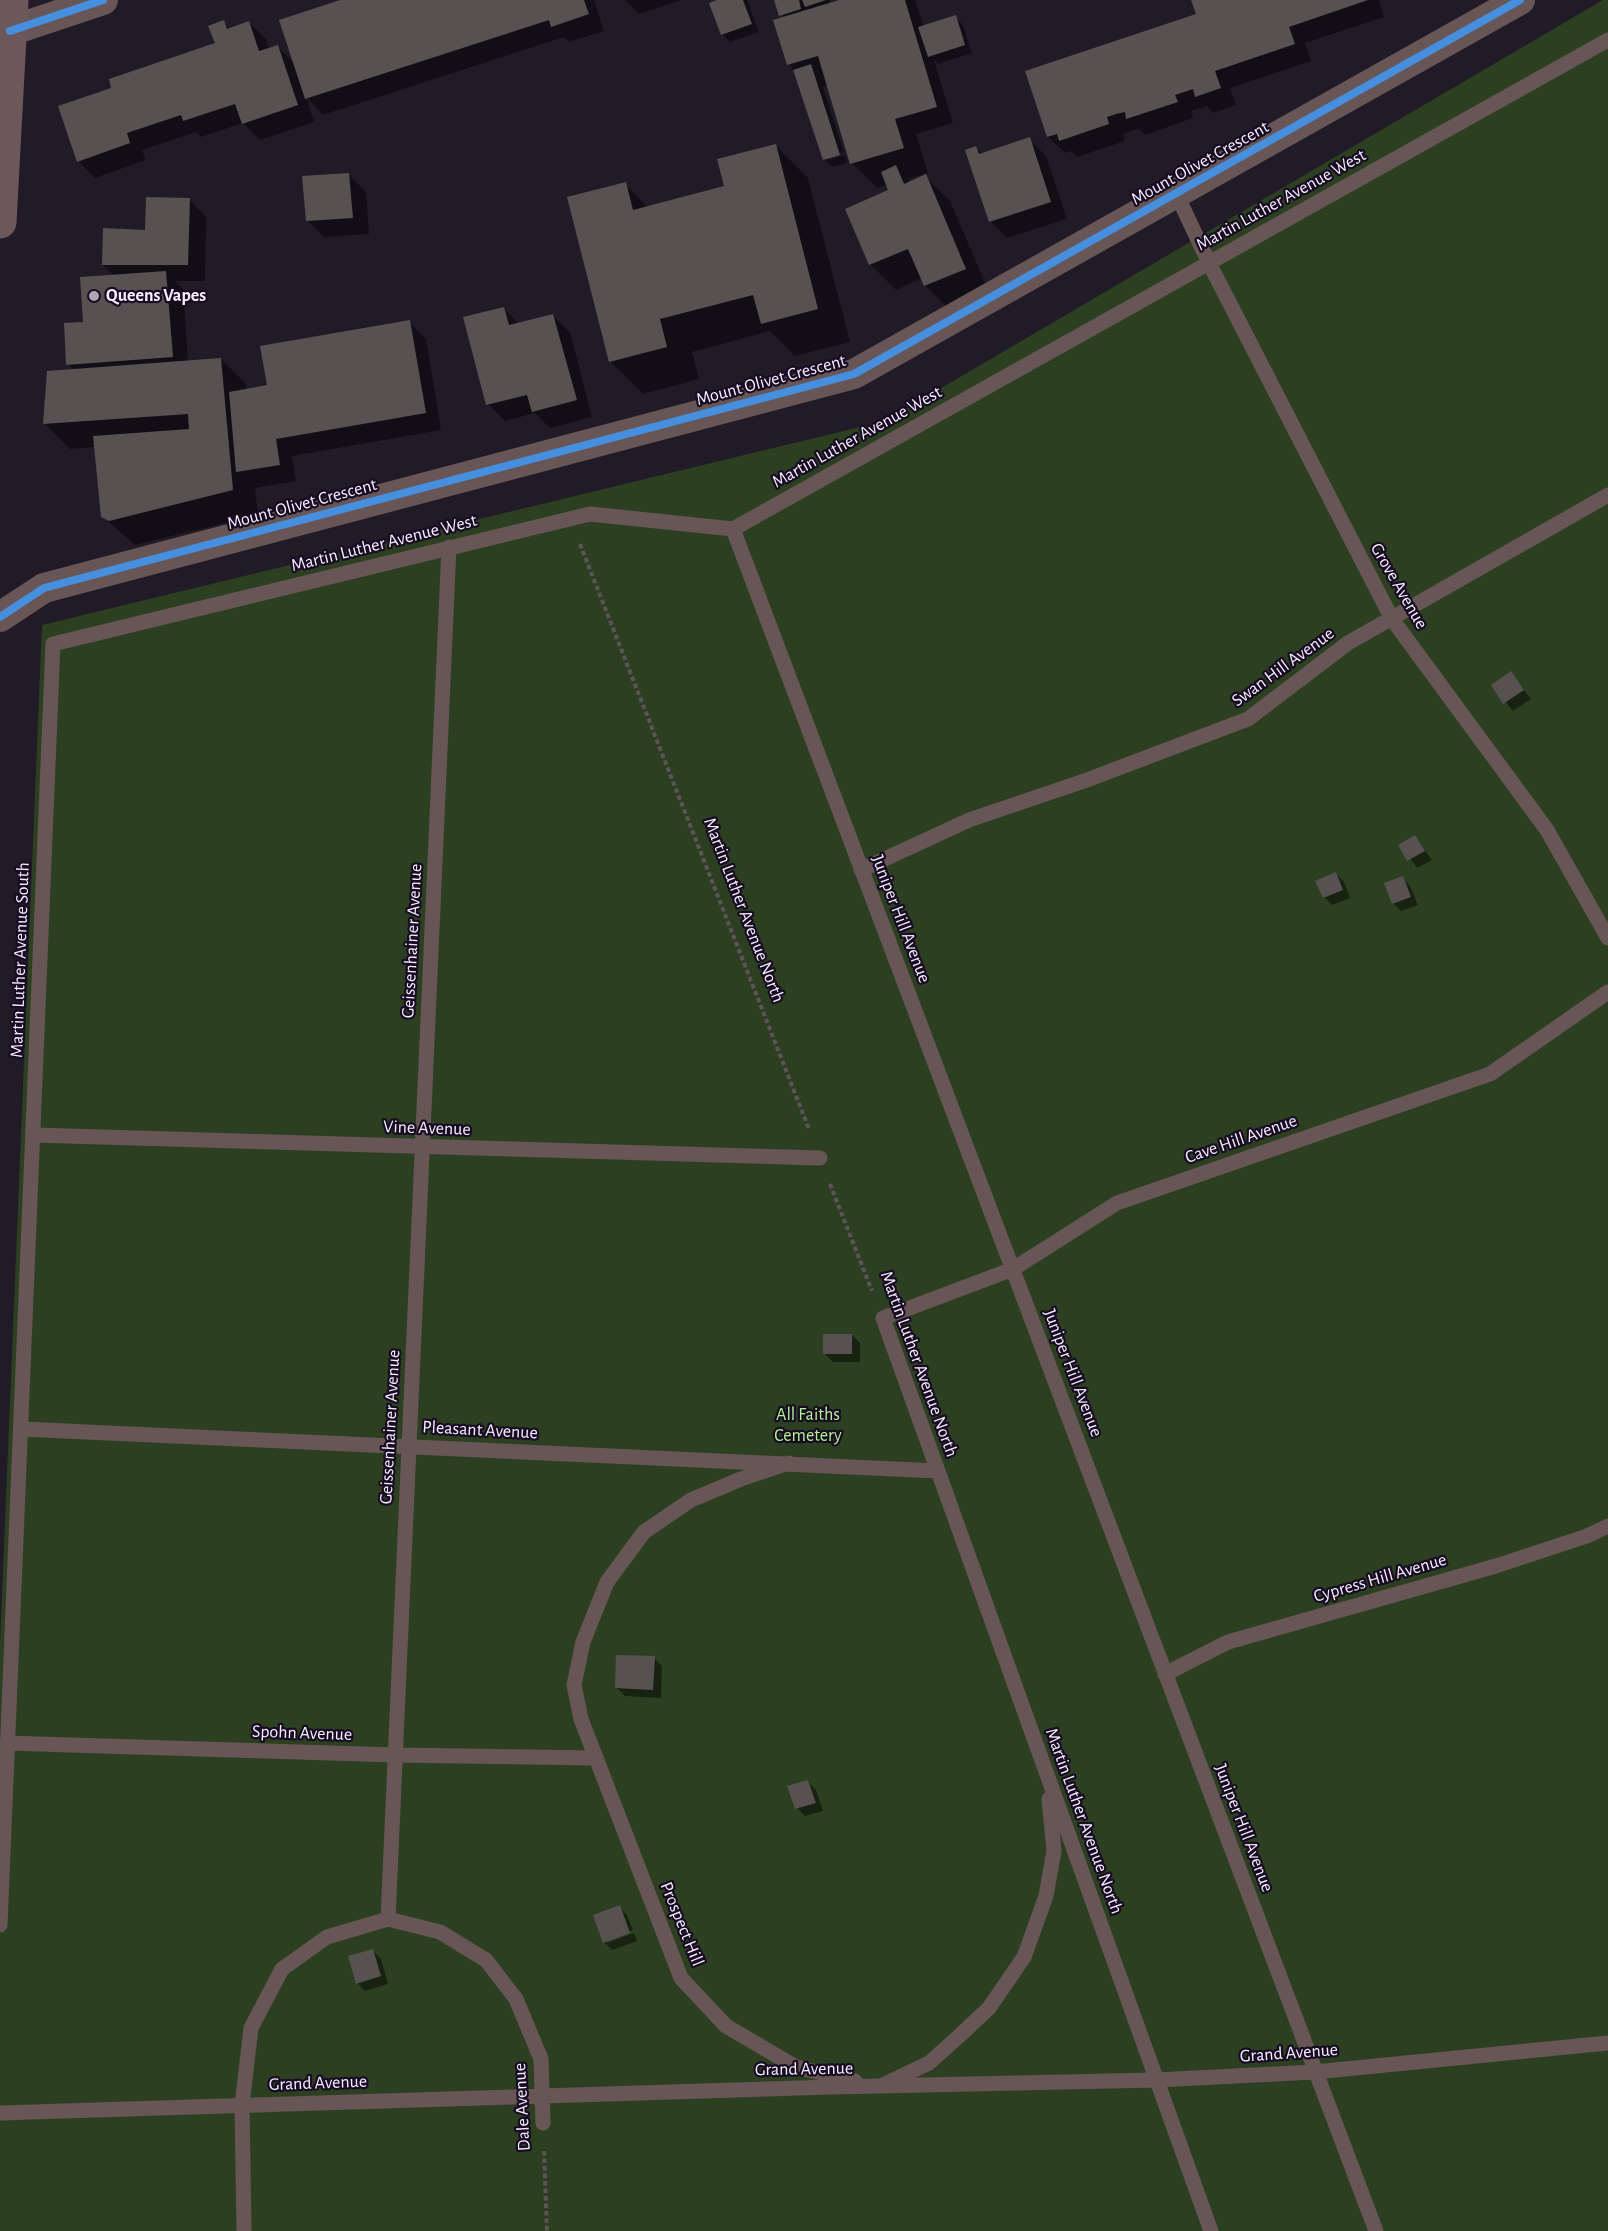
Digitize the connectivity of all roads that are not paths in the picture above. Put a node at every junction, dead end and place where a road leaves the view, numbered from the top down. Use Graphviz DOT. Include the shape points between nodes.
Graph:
graph roads {
  1 [pos="103,0"];
  2 [pos="1521,0"];
  3 [pos="11,16"];
  4 [pos="1608,40"];
  5 [pos="1,190"];
  6 [pos="1176,193"];
  7 [pos="0,222"];
  8 [pos="1209,263"];
  9 [pos="1608,495"];
  10 [pos="733,529"];
  11 [pos="449,547"];
  12 [pos="0,617"];
  13 [pos="1392,619"];
  14 [pos="53,644"];
  15 [pos="861,870"];
  16 [pos="1608,939"];
  17 [pos="1608,992"];
  18 [pos="33,1135"];
  19 [pos="423,1147"];
  20 [pos="820,1158"];
  21 [pos="1012,1269"];
  22 [pos="883,1318"];
  23 [pos="21,1428"];
  24 [pos="409,1446"];
  25 [pos="789,1463"];
  26 [pos="938,1471"];
  27 [pos="1608,1526"];
  28 [pos="1165,1674"];
  29 [pos="8,1743"];
  30 [pos="395,1755"];
  31 [pos="596,1758"];
  32 [pos="1047,1776"];
  33 [pos="388,1919"];
  34 [pos="0,1925"];
  35 [pos="1608,2043"];
  36 [pos="1315,2072"];
  37 [pos="1156,2080"];
  38 [pos="879,2087"];
  39 [pos="543,2096"];
  40 [pos="242,2105"];
  41 [pos="0,2113"];
  42 [pos="543,2123"];
  43 [pos="244,2231"];
  44 [pos="1211,2231"];
  45 [pos="1376,2231"];
  1 -- 3 [label="street"];
  2 -- 6 [label="street, Mount Olivet Crescent"];
  3 -- 5 [label="main road"];
  4 -- 8 [label="lane, Martin Luther Avenue West"];
  5 -- 7 [label="main road"];
  6 -- 8 [label="lane, Grove Avenue"];
  6 -- 12 [label="street, Mount Olivet Crescent" via="854,374 44,588"];
  8 -- 10 [label="lane, Martin Luther Avenue West"];
  8 -- 13 [label="lane, Grove Avenue"];
  9 -- 13 [label="lane, Swan Hill Avenue"];
  10 -- 11 [label="lane, Martin Luther Avenue West" via="590,513"];
  10 -- 15 [label="lane, Juniper Hill Avenue"];
  11 -- 14 [label="lane, Martin Luther Avenue West"];
  11 -- 19 [label="lane, Geissenhainer Avenue"];
  13 -- 15 [label="lane, Swan Hill Avenue" via="1348,643 1248,719 1087,780 969,819"];
  13 -- 16 [label="lane, Grove Avenue" via="1546,830"];
  14 -- 18 [label="lane, Martin Luther Avenue South"];
  15 -- 21 [label="lane, Juniper Hill Avenue"];
  17 -- 21 [label="lane, Cave Hill Avenue" via="1490,1074 1117,1203"];
  18 -- 19 [label="lane, Vine Avenue"];
  18 -- 23 [label="lane, Martin Luther Avenue South"];
  19 -- 20 [label="lane, Vine Avenue"];
  19 -- 24 [label="lane, Geissenhainer Avenue"];
  21 -- 22 [label="lane, Cave Hill Avenue"];
  21 -- 28 [label="lane, Juniper Hill Avenue"];
  22 -- 26 [label="lane, Martin Luther Avenue North"];
  23 -- 24 [label="lane, Pleasant Avenue"];
  23 -- 29 [label="lane, Martin Luther Avenue South"];
  24 -- 25 [label="lane, Pleasant Avenue"];
  24 -- 30 [label="lane, Geissenhainer Avenue"];
  25 -- 26 [label="lane, Pleasant Avenue"];
  25 -- 31 [label="lane, Prospect Hill" via="691,1500 644,1532 607,1582 583,1642 574,1685 580,1719"];
  26 -- 32 [label="lane, Martin Luther Avenue North"];
  27 -- 28 [label="lane, Cypress Hill Avenue" via="1496,1566 1228,1642"];
  28 -- 36 [label="lane, Juniper Hill Avenue"];
  29 -- 30 [label="lane, Spohn Avenue"];
  29 -- 34 [label="lane, Martin Luther Avenue South"];
  30 -- 31 [label="lane, Spohn Avenue"];
  30 -- 33 [label="lane, Geissenhainer Avenue"];
  31 -- 38 [label="lane, Prospect Hill" via="681,1978 726,2026 796,2067"];
  32 -- 37 [label="lane, Martin Luther Avenue North"];
  32 -- 38 [label="lane" via="1054,1851 1046,1896 1024,1957 989,2008 957,2038 929,2063"];
  33 -- 39 [label="lane, Dale Avenue" via="440,1932 486,1960 516,1999 542,2059"];
  33 -- 40 [label="lane" via="327,1937 282,1969 251,2028"];
  35 -- 36 [label="lane, Grand Avenue"];
  36 -- 37 [label="lane, Grand Avenue"];
  36 -- 45 [label="lane, Juniper Hill Avenue"];
  37 -- 38 [label="lane, Grand Avenue"];
  37 -- 44 [label="lane, Martin Luther Avenue North"];
  38 -- 39 [label="lane, Grand Avenue"];
  39 -- 40 [label="lane, Grand Avenue"];
  39 -- 42 [label="lane, Dale Avenue"];
  40 -- 41 [label="lane, Grand Avenue"];
  40 -- 43 [label="lane"];
}
